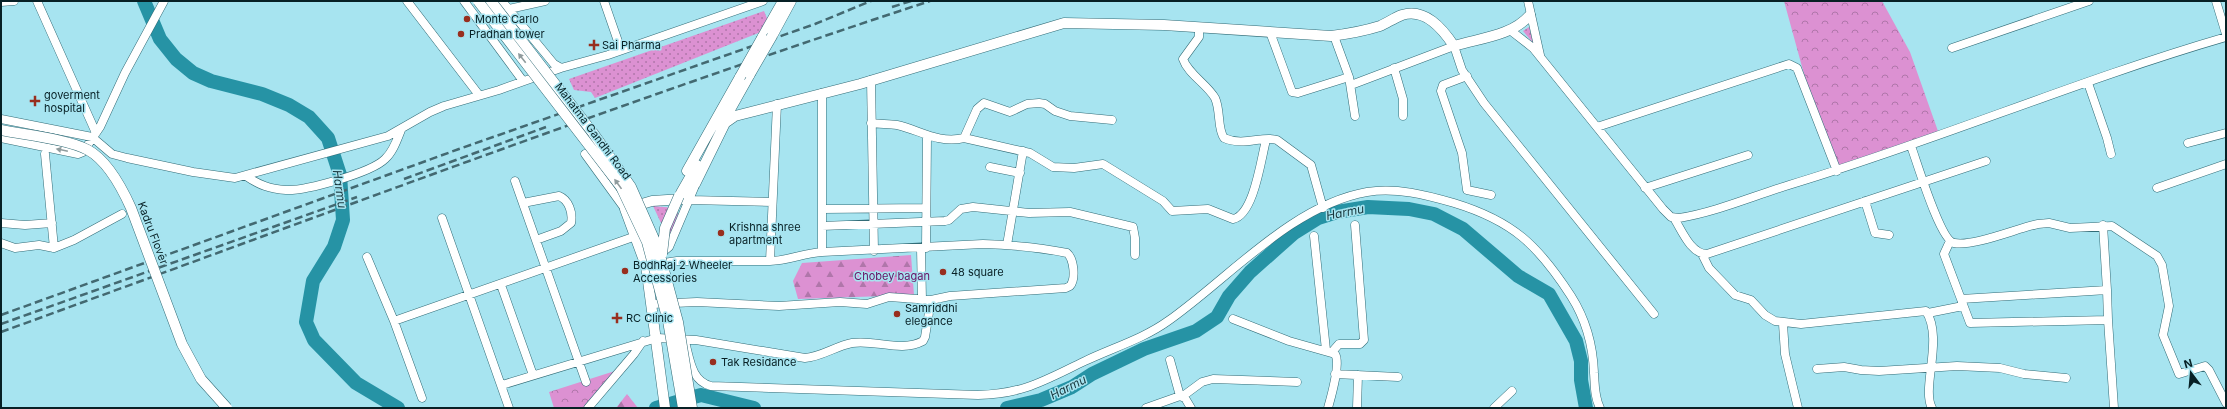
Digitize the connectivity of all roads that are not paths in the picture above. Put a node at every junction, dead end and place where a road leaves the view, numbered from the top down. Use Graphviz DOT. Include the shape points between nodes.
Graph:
graph roads {
  1 [pos="14,1"];
  2 [pos="37,1"];
  3 [pos="164,1"];
  4 [pos="407,1"];
  5 [pos="464,1"];
  6 [pos="478,1"];
  7 [pos="491,1"];
  8 [pos="502,1"];
  9 [pos="545,1"];
  10 [pos="604,1"];
  11 [pos="763,1"];
  12 [pos="1528,1"];
  13 [pos="2089,1"];
  14 [pos="2216,1"];
  15 [pos="1,2"];
  16 [pos="786,3"];
  17 [pos="509,9"];
  18 [pos="2223,11"];
  19 [pos="1530,15"];
  20 [pos="1198,28"];
  21 [pos="1510,30"];
  22 [pos="1270,32"];
  23 [pos="2226,34"];
  24 [pos="1334,36"];
  25 [pos="767,37"];
  26 [pos="2226,37"];
  27 [pos="1454,46"];
  28 [pos="1952,48"];
  29 [pos="621,50"];
  30 [pos="1541,58"];
  31 [pos="561,68"];
  32 [pos="1394,68"];
  33 [pos="1466,76"];
  34 [pos="870,80"];
  35 [pos="523,81"];
  36 [pos="1350,81"];
  37 [pos="2088,83"];
  38 [pos="822,93"];
  39 [pos="479,96"];
  40 [pos="777,104"];
  41 [pos="1355,116"];
  42 [pos="1404,116"];
  43 [pos="1,119"];
  44 [pos="1112,120"];
  45 [pos="871,123"];
  46 [pos="1597,128"];
  47 [pos="1,130"];
  48 [pos="401,130"];
  49 [pos="2226,133"];
  50 [pos="94,135"];
  51 [pos="927,137"];
  52 [pos="1,138"];
  53 [pos="964,138"];
  54 [pos="1266,140"];
  55 [pos="2188,143"];
  56 [pos="1911,146"];
  57 [pos="1023,151"];
  58 [pos="45,154"];
  59 [pos="585,154"];
  60 [pos="2111,154"];
  61 [pos="1748,155"];
  62 [pos="1986,161"];
  63 [pos="2226,164"];
  64 [pos="990,167"];
  65 [pos="1837,170"];
  66 [pos="1020,173"];
  67 [pos="246,176"];
  68 [pos="515,181"];
  69 [pos="1924,181"];
  70 [pos="695,184"];
  71 [pos="1645,188"];
  72 [pos="2157,188"];
  73 [pos="1491,195"];
  74 [pos="676,197"];
  75 [pos="690,200"];
  76 [pos="1865,201"];
  77 [pos="772,202"];
  78 [pos="523,203"];
  79 [pos="873,208"];
  80 [pos="926,208"];
  81 [pos="1323,208"];
  82 [pos="625,209"];
  83 [pos="822,210"];
  84 [pos="1014,212"];
  85 [pos="122,214"];
  86 [pos="442,218"];
  87 [pos="1674,218"];
  88 [pos="926,222"];
  89 [pos="1,223"];
  90 [pos="52,223"];
  91 [pos="874,223"];
  92 [pos="1355,225"];
  93 [pos="2103,225"];
  94 [pos="822,226"];
  95 [pos="1889,235"];
  96 [pos="636,236"];
  97 [pos="1314,236"];
  98 [pos="536,240"];
  99 [pos="1950,241"];
  100 [pos="1,243"];
  101 [pos="1007,245"];
  102 [pos="54,248"];
  103 [pos="923,248"];
  104 [pos="874,250"];
  105 [pos="822,252"];
  106 [pos="1702,254"];
  107 [pos="1135,255"];
  108 [pos="367,257"];
  109 [pos="770,261"];
  110 [pos="646,266"];
  111 [pos="546,269"];
  112 [pos="501,284"];
  113 [pos="2107,290"];
  114 [pos="469,296"];
  115 [pos="922,300"];
  116 [pos="931,300"];
  117 [pos="1962,303"];
  118 [pos="652,304"];
  119 [pos="1928,313"];
  120 [pos="1654,314"];
  121 [pos="1233,319"];
  122 [pos="394,320"];
  123 [pos="2108,320"];
  124 [pos="1783,324"];
  125 [pos="657,338"];
  126 [pos="685,340"];
  127 [pos="643,341"];
  128 [pos="1329,351"];
  129 [pos="579,360"];
  130 [pos="1170,360"];
  131 [pos="1932,366"];
  132 [pos="1817,369"];
  133 [pos="1335,374"];
  134 [pos="533,375"];
  135 [pos="1358,375"];
  136 [pos="1398,377"];
  137 [pos="2066,378"];
  138 [pos="586,382"];
  139 [pos="1297,382"];
  140 [pos="502,385"];
  141 [pos="1512,391"];
  142 [pos="1182,396"];
  143 [pos="422,398"];
  144 [pos="2226,403"];
  145 [pos="1931,407"];
  146 [pos="227,408"];
  147 [pos="509,408"];
  148 [pos="588,408"];
  149 [pos="665,408"];
  150 [pos="683,408"];
  151 [pos="686,408"];
  152 [pos="691,408"];
  153 [pos="1146,408"];
  154 [pos="1191,408"];
  155 [pos="1328,408"];
  156 [pos="1357,408"];
  157 [pos="1494,408"];
  158 [pos="1600,408"];
  159 [pos="1798,408"];
  160 [pos="2114,408"];
  1 -- 15 [label="street"];
  2 -- 50 [label="street"];
  3 -- 50 [label="street"];
  4 -- 39 [label="street"];
  5 -- 35 [label="street"];
  150 -- 6 [label="main road, Mahatma Gandhi Road, one-way, bridge" via="668,321 648,242 621,187"];
  7 -- 152 [label="main road, Mahatma Gandhi Road, bridge" via="593,133 631,187 658,248 678,322"];
  8 -- 17 [label="street"];
  9 -- 17 [label="street"];
  10 -- 29 [label="street"];
  11 -- 29 [label="street"];
  12 -- 19 [label="street"];
  13 -- 28 [label="street"];
  14 -- 18 [label="street"];
  16 -- 25 [label="main road"];
  17 -- 31 [label="street" via="554,64"];
  18 -- 23 [label="street"];
  19 -- 21 [label="main road" via="1522,24"];
  19 -- 30 [label="street"];
  20 -- 22 [label="main road"];
  20 -- 34 [label="main road" via="1064,23"];
  20 -- 54 [label="street" via="1199,37 1183,59 1215,99 1222,135 1227,140 1243,142"];
  21 -- 27 [label="main road"];
  21 -- 30 [label="street" via="1533,48"];
  22 -- 24 [label="main road"];
  22 -- 36 [label="street" via="1292,92 1298,93"];
  24 -- 27 [label="main road" via="1380,26 1402,15 1415,13 1424,15 1435,24"];
  24 -- 36 [label="street"];
  25 -- 74 [label="main road, bridge" via="740,77"];
  25 -- 74 [label="main road, bridge" via="750,74"];
  26 -- 37 [label="street"];
  27 -- 32 [label="street"];
  27 -- 33 [label="street"];
  29 -- 31 [label="street"];
  30 -- 46 [label="street"];
  31 -- 35 [label="street"];
  32 -- 36 [label="street"];
  32 -- 42 [label="street" via="1404,99"];
  33 -- 73 [label="street" via="1443,85 1441,91 1462,154 1467,190"];
  33 -- 120 [label="street" via="1484,103"];
  34 -- 38 [label="main road"];
  34 -- 45 [label="street"];
  35 -- 39 [label="street"];
  36 -- 41 [label="street"];
  37 -- 56 [label="street"];
  37 -- 60 [label="street" via="2108,138"];
  38 -- 40 [label="main road"];
  38 -- 83 [label="street"];
  39 -- 48 [label="street" via="430,112"];
  40 -- 70 [label="main road" via="735,116 725,124"];
  40 -- 77 [label="street"];
  43 -- 50 [label="street"];
  44 -- 53 [label="street" via="1070,116 1039,103 1027,104 1010,112 984,103 977,109"];
  45 -- 51 [label="street" via="896,125"];
  45 -- 79 [label="street"];
  46 -- 65 [label="street" via="1789,64 1797,68"];
  46 -- 71 [label="street"];
  47 -- 146 [label="main road, Kadru Flover, bridge" via="87,150 106,166 124,192 131,208 182,344 201,379"];
  48 -- 67 [label="street" via="354,147"];
  48 -- 67 [label="street" via="385,159 374,168 356,174 300,190 260,185"];
  49 -- 55 [label="street"];
  50 -- 52 [label="street, one-way" via="83,152 78,154"];
  50 -- 67 [label="street" via="112,154 223,177"];
  51 -- 53 [label="street" via="950,140"];
  51 -- 80 [label="street"];
  53 -- 57 [label="street"];
  54 -- 57 [label="street" via="1250,204 1239,217 1233,219 1208,209 1172,211 1163,201 1103,164 1074,168 1053,166 1046,164 1034,154"];
  54 -- 81 [label="street" via="1277,140 1311,165"];
  56 -- 65 [label="street"];
  56 -- 69 [label="street"];
  57 -- 66 [label="street"];
  58 -- 90 [label="street"];
  59 -- 82 [label="street"];
  61 -- 71 [label="street"];
  62 -- 69 [label="street"];
  63 -- 72 [label="street"];
  64 -- 66 [label="street"];
  65 -- 87 [label="street" via="1696,214"];
  66 -- 84 [label="street"];
  68 -- 78 [label="street"];
  69 -- 76 [label="street"];
  69 -- 99 [label="street" via="1939,224"];
  70 -- 75 [label="street"];
  70 -- 82 [label="main road" via="683,198 652,201"];
  71 -- 87 [label="street"];
  74 -- 151 [label="main road, bridge" via="658,233 656,252"];
  74 -- 152 [label="main road, bridge" via="665,228 661,252"];
  75 -- 77 [label="street"];
  75 -- 110 [label="street" via="669,247"];
  76 -- 95 [label="street" via="1875,233"];
  76 -- 106 [label="street"];
  77 -- 109 [label="street"];
  78 -- 98 [label="street"];
  78 -- 98 [label="street" via="559,196 568,203 571,223 561,231"];
  79 -- 80 [label="street"];
  79 -- 83 [label="street"];
  79 -- 91 [label="street"];
  80 -- 88 [label="street"];
  81 -- 126 [label="street" via="1276,236 1167,322 1057,376 1012,393 978,395 711,386 704,384 694,373"];
  81 -- 158 [label="street" via="1353,195 1391,190 1424,195 1465,207 1504,223 1526,240 1552,269 1580,311 1588,336 1594,372 1594,392"];
  82 -- 96 [label="main road"];
  83 -- 94 [label="street"];
  84 -- 88 [label="street" via="967,208 956,212 949,220"];
  84 -- 101 [label="street"];
  84 -- 107 [label="street" via="1070,212 1128,224 1133,227"];
  85 -- 102 [label="street"];
  86 -- 114 [label="street"];
  87 -- 106 [label="street" via="1693,247"];
  88 -- 91 [label="street"];
  88 -- 103 [label="street"];
  89 -- 90 [label="street"];
  90 -- 102 [label="street"];
  91 -- 94 [label="street"];
  91 -- 104 [label="street"];
  92 -- 128 [label="street" via="1364,340 1360,344 1338,344"];
  93 -- 99 [label="street" via="2070,228 2038,224 1970,242"];
  93 -- 113 [label="street"];
  93 -- 144 [label="street" via="2119,229 2160,260 2169,306 2163,329 2167,348 2179,374 2205,366"];
  94 -- 105 [label="street"];
  96 -- 110 [label="main road"];
  96 -- 111 [label="street"];
  97 -- 128 [label="street"];
  98 -- 111 [label="street"];
  99 -- 117 [label="street" via="1944,254"];
  100 -- 102 [label="street" via="15,248 39,245"];
  101 -- 103 [label="street"];
  101 -- 116 [label="street" via="1067,253 1072,260 1072,284 1066,288 1033,288"];
  103 -- 104 [label="street"];
  103 -- 115 [label="street"];
  104 -- 105 [label="street"];
  105 -- 109 [label="street"];
  106 -- 124 [label="street" via="1709,268 1735,295 1751,300 1770,318"];
  108 -- 122 [label="street"];
  109 -- 110 [label="street" via="677,261"];
  110 -- 118 [label="main road"];
  111 -- 112 [label="street"];
  111 -- 129 [label="street"];
  112 -- 114 [label="street"];
  112 -- 134 [label="street"];
  113 -- 117 [label="street"];
  113 -- 123 [label="street"];
  114 -- 122 [label="street"];
  114 -- 140 [label="street"];
  115 -- 116 [label="street"];
  115 -- 118 [label="street" via="888,298 867,304 840,302 779,306 697,302"];
  116 -- 126 [label="street" via="925,337 913,346 857,342 812,358 805,358"];
  117 -- 119 [label="street"];
  117 -- 123 [label="street" via="1970,324"];
  118 -- 125 [label="main road"];
  119 -- 124 [label="street" via="1923,310"];
  119 -- 131 [label="street" via="1933,335"];
  121 -- 128 [label="street" via="1289,341"];
  122 -- 143 [label="street"];
  123 -- 160 [label="street"];
  124 -- 159 [label="street" via="1785,354"];
  125 -- 126 [label="street"];
  125 -- 127 [label="street"];
  125 -- 149 [label="main road"];
  127 -- 129 [label="street"];
  127 -- 148 [label="street"];
  128 -- 133 [label="street" via="1337,358"];
  129 -- 134 [label="street"];
  129 -- 138 [label="street"];
  130 -- 142 [label="street"];
  131 -- 132 [label="street" via="1879,371 1844,367"];
  131 -- 137 [label="street" via="2000,368 2032,375"];
  131 -- 145 [label="street"];
  133 -- 135 [label="street"];
  133 -- 155 [label="street"];
  134 -- 140 [label="street"];
  135 -- 136 [label="street"];
  135 -- 156 [label="street"];
  139 -- 142 [label="street" via="1213,379 1202,382"];
  140 -- 147 [label="street"];
  141 -- 157 [label="street"];
  142 -- 153 [label="street"];
  142 -- 154 [label="street"];
}
